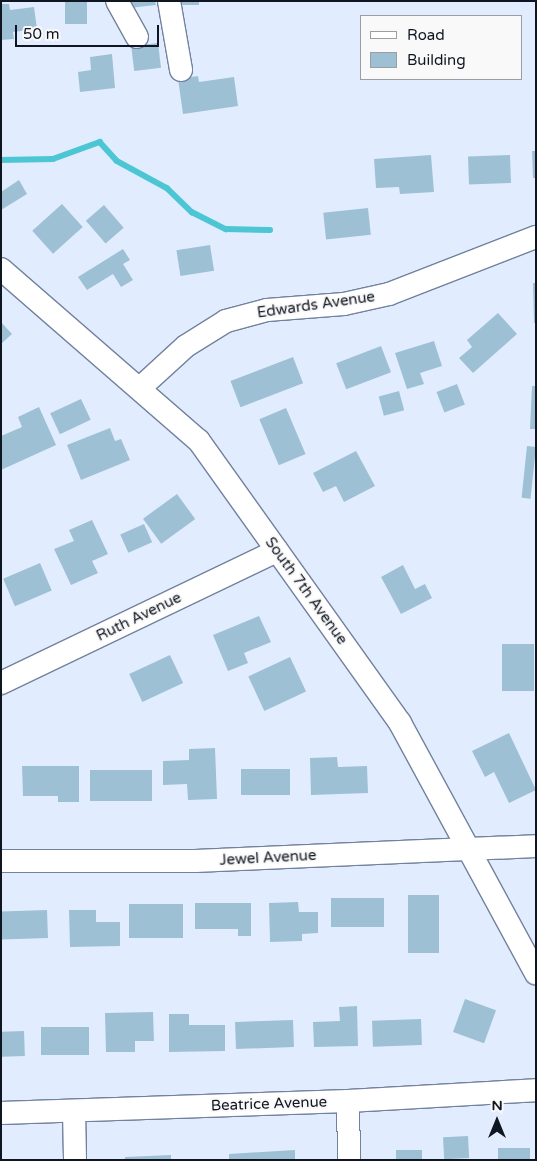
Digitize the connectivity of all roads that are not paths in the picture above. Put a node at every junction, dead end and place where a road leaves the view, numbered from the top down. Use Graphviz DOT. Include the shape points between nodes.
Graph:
graph roads {
  1 [pos="117,1"];
  2 [pos="169,1"];
  3 [pos="137,37"];
  4 [pos="181,70"];
  5 [pos="536,237"];
  6 [pos="1,269"];
  7 [pos="140,388"];
  8 [pos="276,551"];
  9 [pos="1,683"];
  10 [pos="536,846"];
  11 [pos="470,847"];
  12 [pos="1,861"];
  13 [pos="536,973"];
  14 [pos="536,1090"];
  15 [pos="348,1102"];
  16 [pos="74,1111"];
  17 [pos="1,1113"];
  18 [pos="75,1160"];
  19 [pos="349,1160"];
  1 -- 3 [label="street"];
  2 -- 4 [label="street"];
  5 -- 7 [label="street, Edwards Avenue" via="389,294 344,304 267,310 226,321 186,346"];
  6 -- 7 [label="street, South 7th Avenue"];
  7 -- 8 [label="street, South 7th Avenue" via="200,441"];
  8 -- 9 [label="street, Ruth Avenue"];
  8 -- 11 [label="street, South 7th Avenue" via="400,723"];
  10 -- 11 [label="street, Jewel Avenue"];
  11 -- 12 [label="street, Jewel Avenue" via="195,861"];
  11 -- 13 [label="street, South 7th Avenue"];
  14 -- 15 [label="street, Beatrice Avenue"];
  15 -- 16 [label="street, Beatrice Avenue"];
  15 -- 19 [label="street"];
  16 -- 17 [label="street, Beatrice Avenue"];
  16 -- 18 [label="street"];
}
